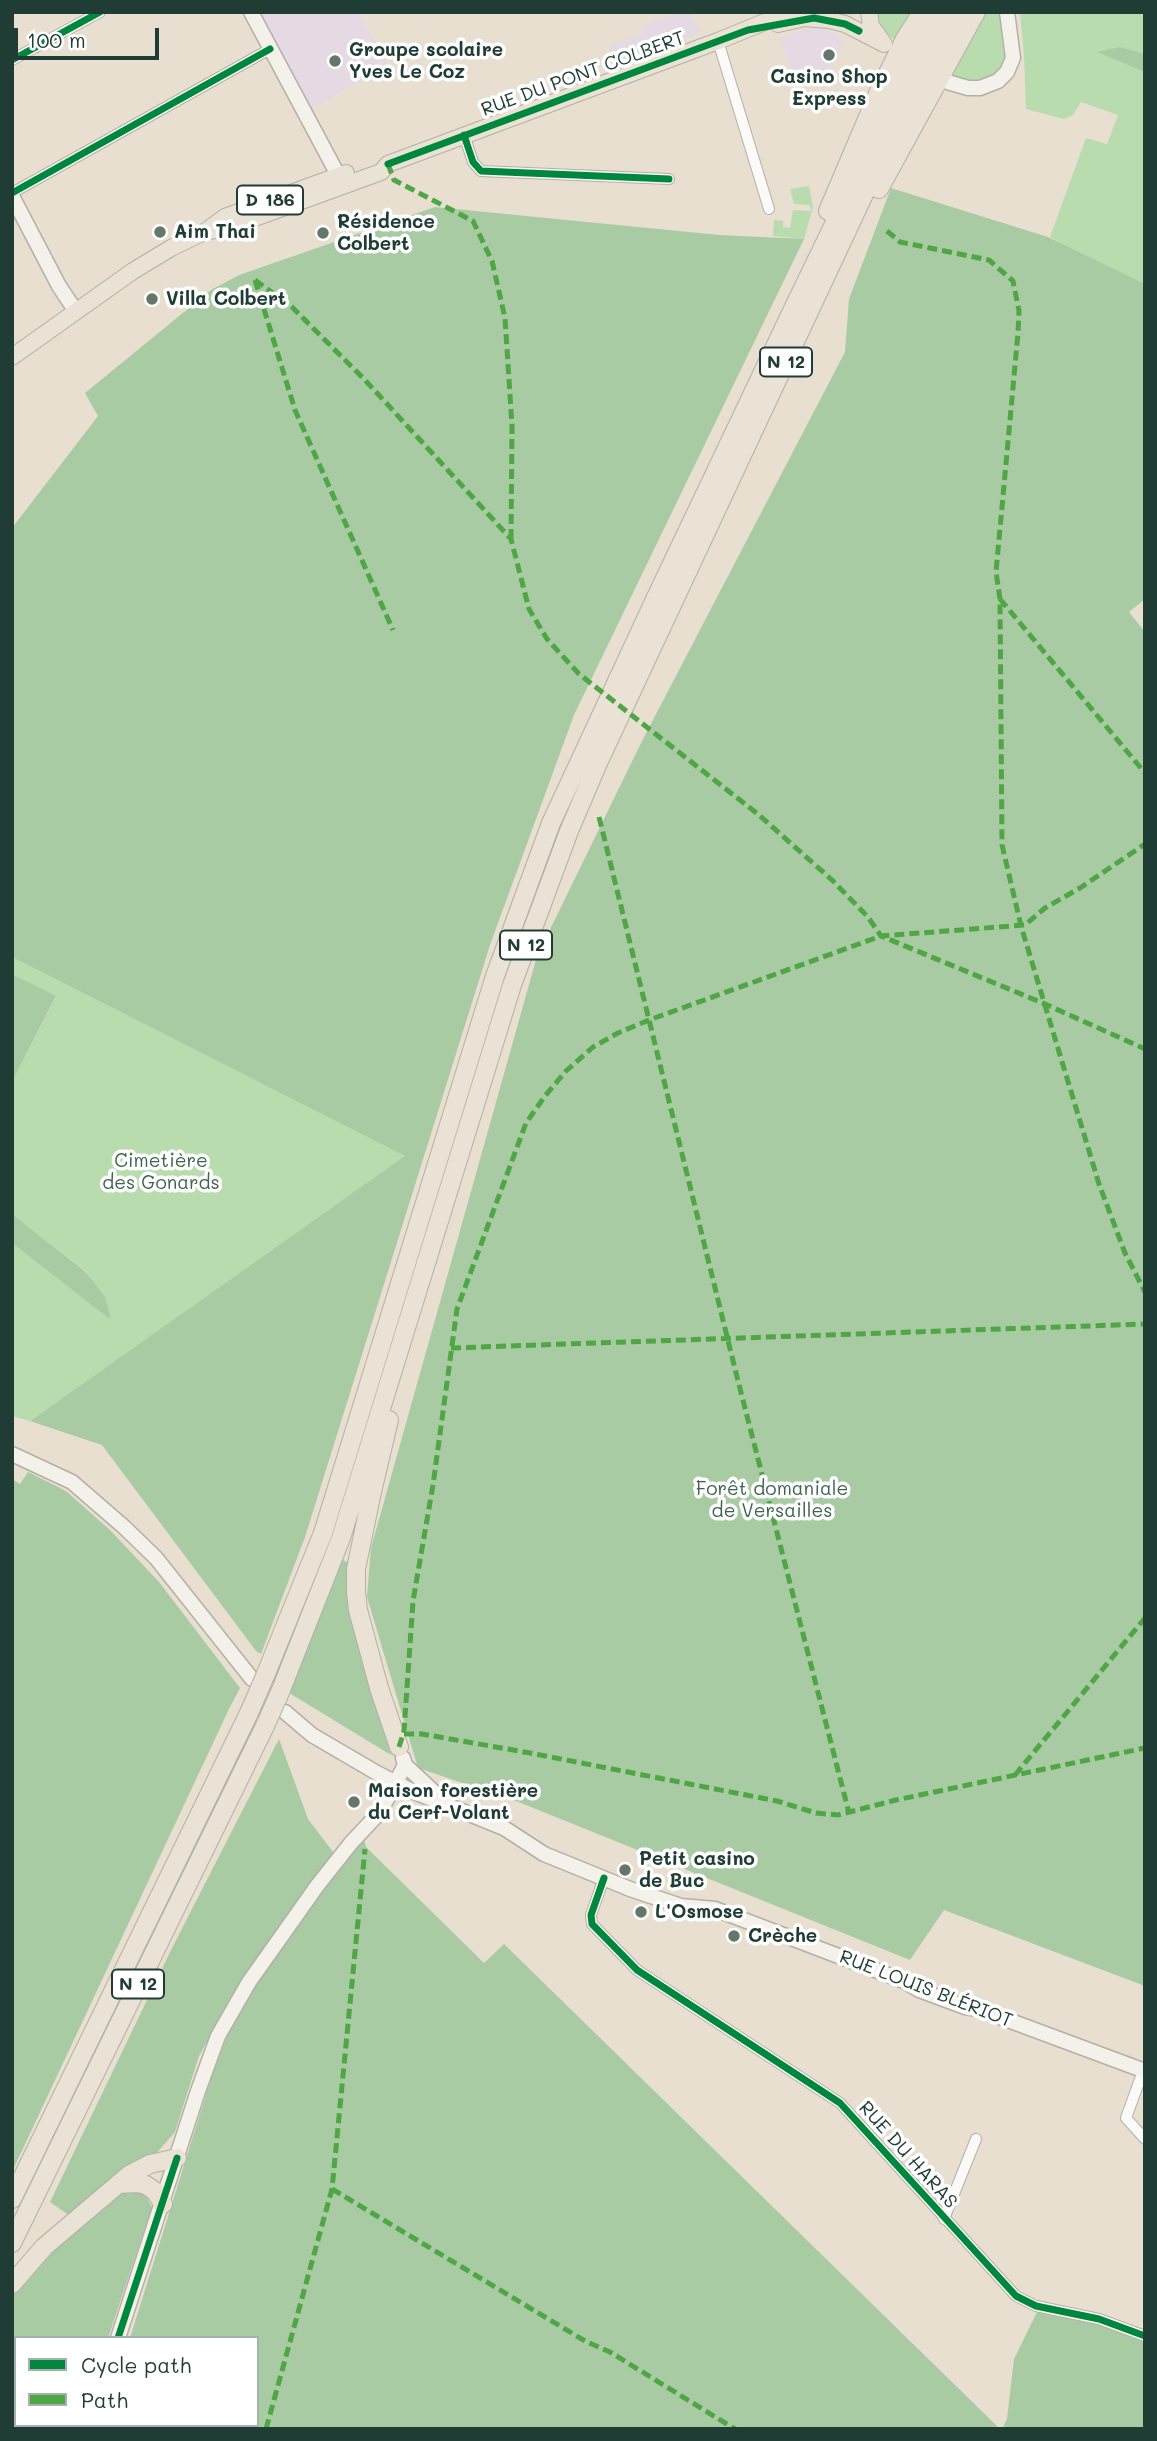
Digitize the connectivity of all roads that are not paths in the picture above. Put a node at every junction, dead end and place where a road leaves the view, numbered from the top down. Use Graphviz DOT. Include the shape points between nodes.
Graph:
graph roads {
  1 [pos="100,12"];
  2 [pos="251,12"];
  3 [pos="789,12"];
  4 [pos="869,12"];
  5 [pos="922,12"];
  6 [pos="940,12"];
  7 [pos="958,12"];
  8 [pos="976,12"];
  9 [pos="1007,12"];
  10 [pos="847,18"];
  11 [pos="748,30"];
  12 [pos="718,41"];
  13 [pos="271,49"];
  14 [pos="12,61"];
  15 [pos="944,81"];
  16 [pos="464,135"];
  17 [pos="668,179"];
  18 [pos="341,180"];
  19 [pos="12,194"];
  20 [pos="860,205"];
  21 [pos="769,209"];
  22 [pos="75,310"];
  23 [pos="792,311"];
  24 [pos="12,357"];
  25 [pos="388,1389"];
  26 [pos="12,1454"];
  27 [pos="259,1677"];
  28 [pos="285,1712"];
  29 [pos="399,1746"];
  30 [pos="405,1765"];
  31 [pos="397,1784"];
  32 [pos="439,1802"];
  33 [pos="604,1878"];
  34 [pos="1144,2071"];
  35 [pos="976,2139"];
  36 [pos="1145,2139"];
  37 [pos="177,2158"];
  38 [pos="118,2184"];
  39 [pos="12,2199"];
  40 [pos="163,2204"];
  41 [pos="944,2219"];
  42 [pos="12,2244"];
  43 [pos="12,2284"];
  44 [pos="1142,2335"];
  45 [pos="119,2336"];
  1 -- 14 [label="street"];
  2 -- 13 [label="main road"];
  3 -- 11 [label="main road, RUE DU PONT COLBERT / D 186"];
  4 -- 10 [label="main road, D 186" via="871,26 884,44"];
  5 -- 23 [label="highway" via="880,89 795,289"];
  6 -- 23 [label="highway, N 12"];
  7 -- 20 [label="highway, N 12" via="902,113"];
  8 -- 20 [label="highway" via="881,187"];
  9 -- 15 [label="main road" via="1013,58 1007,72 980,88"];
  10 -- 11 [label="main road, D 186" via="805,18"];
  11 -- 12 [label="main road, RUE DU PONT COLBERT / D 186"];
  12 -- 16 [label="main road, RUE DU PONT COLBERT / D 186"];
  12 -- 21 [label="street"];
  13 -- 18 [label="main road"];
  13 -- 19 [label="street"];
  16 -- 17 [label="street" via="481,171"];
  16 -- 18 [label="main road, RUE DU PONT COLBERT / D 186" via="388,164 381,172"];
  18 -- 22 [label="main road, RUE DU PONT COLBERT / D 186" via="241,223 206,231 142,265"];
  19 -- 22 [label="main road"];
  20 -- 25 [label="highway, N 12" via="569,831 512,985"];
  22 -- 24 [label="main road, D 186"];
  23 -- 27 [label="highway, N 12" via="534,866 487,1001 323,1533"];
  25 -- 29 [label="highway" via="390,1417 356,1569 356,1592 379,1688"];
  25 -- 42 [label="highway, N 12, bridge" via="341,1538 281,1690"];
  26 -- 27 [label="main road" via="72,1482 106,1510 156,1558"];
  27 -- 39 [label="highway, N 12, bridge" via="249,1713"];
  28 -- 31 [label="main road, RUE LOUIS BLÉRIOT" via="312,1735"];
  29 -- 30 [label="main road"];
  30 -- 31 [label="main road"];
  30 -- 32 [label="main road"];
  31 -- 32 [label="main road, RUE LOUIS BLÉRIOT"];
  31 -- 37 [label="main road" via="237,2000 211,2053"];
  32 -- 33 [label="main road, RUE LOUIS BLÉRIOT" via="504,1828 544,1854"];
  33 -- 34 [label="main road, RUE LOUIS BLÉRIOT" via="681,1906 715,1909 919,1990"];
  33 -- 41 [label="street, RUE DU HARAS" via="592,1924 637,1970 839,2104"];
  34 -- 36 [label="street" via="1126,2118"];
  35 -- 41 [label="street"];
  37 -- 38 [label="highway" via="138,2169"];
  37 -- 40 [label="main road"];
  38 -- 40 [label="highway" via="146,2185"];
  38 -- 43 [label="highway" via="44,2247"];
  40 -- 45 [label="main road"];
  41 -- 44 [label="street, RUE DU HARAS" via="1016,2296 1036,2306 1099,2319"];
}
